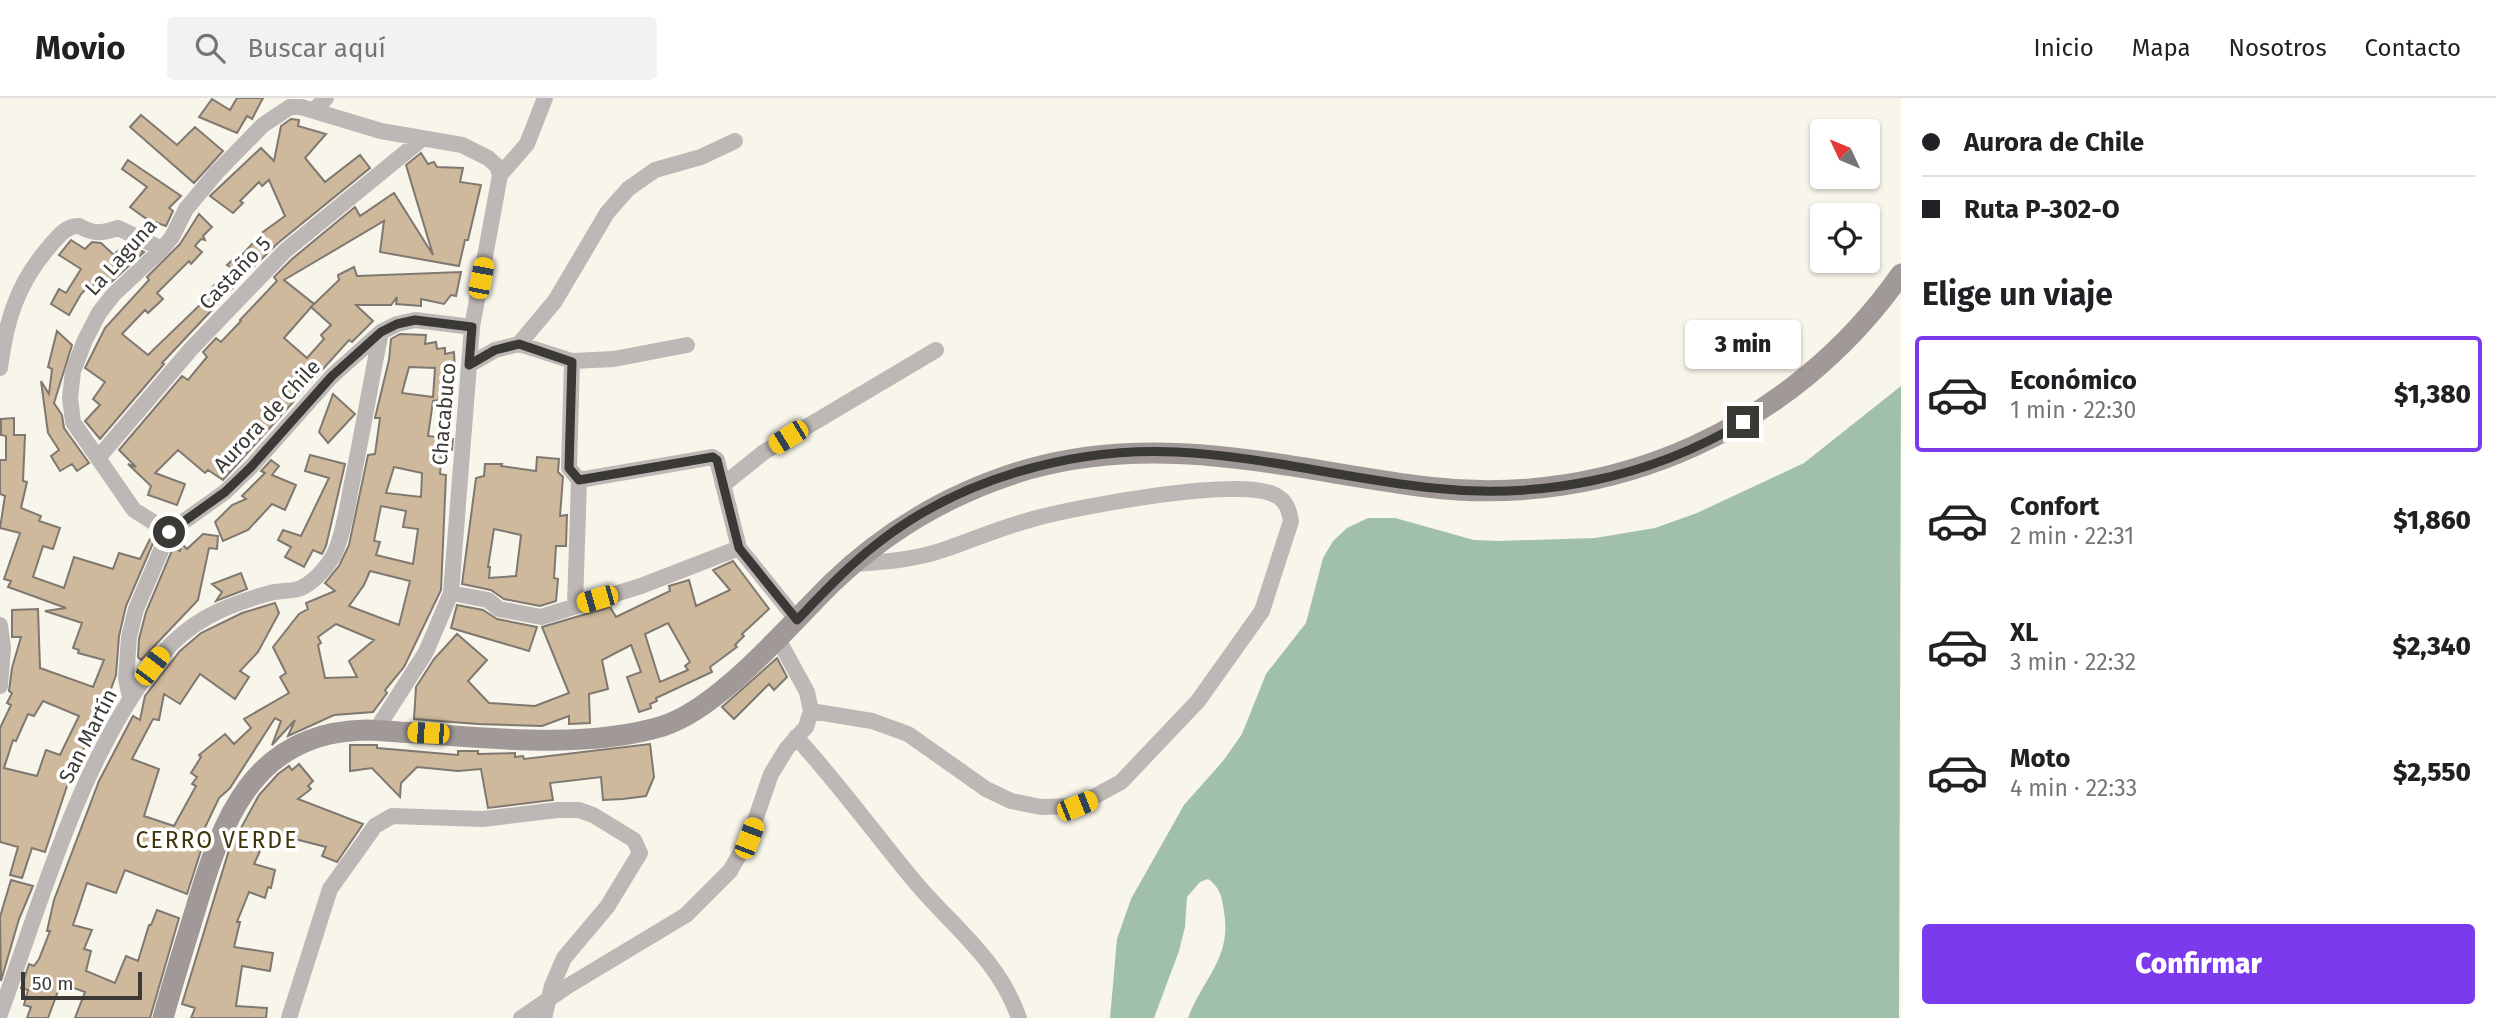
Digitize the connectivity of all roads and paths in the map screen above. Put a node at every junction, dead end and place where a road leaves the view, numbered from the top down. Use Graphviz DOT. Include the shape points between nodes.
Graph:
graph roads {
  1 [pos="326,98"];
  2 [pos="545,98"];
  3 [pos="314,110"];
  4 [pos="422,139"];
  5 [pos="734,141"];
  6 [pos="500,175"];
  7 [pos="162,249"];
  8 [pos="1901,274"];
  9 [pos="472,327"];
  10 [pos="381,332"];
  11 [pos="519,344"];
  12 [pos="687,345"];
  13 [pos="936,350"];
  14 [pos="572,362"];
  15 [pos="469,365"];
  16 [pos="0,368"];
  17 [pos="98,458"];
  18 [pos="579,480"];
  19 [pos="723,485"];
  20 [pos="169,532"];
  21 [pos="739,548"];
  22 [pos="853,564"];
  23 [pos="451,593"];
  24 [pos="575,605"];
  25 [pos="0,625"];
  26 [pos="788,629"];
  27 [pos="0,686"];
  28 [pos="130,697"];
  29 [pos="811,711"];
  30 [pos="376,730"];
  31 [pos="796,737"];
  32 [pos="548,999"];
  33 [pos="0,1014"];
  34 [pos="163,1018"];
  35 [pos="289,1018"];
  36 [pos="521,1018"];
  37 [pos="544,1018"];
  38 [pos="1018,1018"];
  1 -- 3 [label="street"];
  2 -- 6 [label="street" via="527,144"];
  3 -- 4 [label="street, La Laguna"];
  3 -- 7 [label="street, La Laguna" via="290,107 263,125 186,209"];
  4 -- 6 [label="street" via="477,151 497,166"];
  4 -- 17 [label="street, Castaño 5" via="285,251 191,349"];
  5 -- 11 [label="street" via="701,157 655,170 628,189 607,213 555,301"];
  6 -- 9 [label="street, Chacabuco"];
  7 -- 16 [label="street" via="118,228 99,234 79,226 68,229 44,253 18,292 8,316"];
  7 -- 17 [label="street, La Laguna" via="99,313 73,371 73,422"];
  8 -- 22 [label="street" via="1857,329 1786,393 1701,444 1611,477 1493,492 1432,488 1205,454 1147,452 1090,457 973,488 912,520"];
  9 -- 10 [label="street, Aurora de Chile" via="415,320"];
  9 -- 15 [label="street, Chacabuco"];
  10 -- 20 [label="street, Aurora de Chile" via="332,376 225,492"];
  10 -- 28 [label="street, San Martín" via="346,510 336,550 322,573 300,589 242,600 186,629"];
  11 -- 14 [label="street"];
  11 -- 15 [label="street" via="495,350"];
  12 -- 14 [label="street"];
  13 -- 19 [label="street" via="772,447"];
  14 -- 18 [label="street" via="569,468"];
  15 -- 23 [label="street, Chacabuco"];
  17 -- 20 [label="street, La Laguna" via="134,510"];
  18 -- 19 [label="street" via="707,456 717,460"];
  18 -- 24 [label="street"];
  19 -- 21 [label="street"];
  20 -- 28 [label="street" via="129,637 126,679"];
  21 -- 24 [label="street" via="641,586"];
  21 -- 26 [label="street"];
  22 -- 26 [label="street"];
  22 -- 29 [label="street" via="942,551 1062,511 1178,492 1270,493 1287,506 1291,521 1262,611 1198,701 1121,782 1077,806 1041,807 1010,801 900,730"];
  23 -- 24 [label="street" via="541,617"];
  23 -- 30 [label="street, Chacabuco" via="426,652"];
  25 -- 27 [label="street"];
  26 -- 29 [label="street"];
  26 -- 30 [label="street" via="699,707 666,725 582,741"];
  28 -- 33 [label="street, San Martín" via="80,795"];
  29 -- 31 [label="street" via="806,727"];
  30 -- 34 [label="street" via="340,732 306,743 274,762 245,790 213,852"];
  31 -- 32 [label="street" via="771,774 741,855 718,886 666,929"];
  31 -- 38 [label="street" via="916,884 992,966"];
  32 -- 35 [label="street" via="564,958 631,870 640,853 637,843 579,810 483,820 392,816 375,826 330,889"];
  32 -- 36 [label="street"];
  32 -- 37 [label="street"];
}
